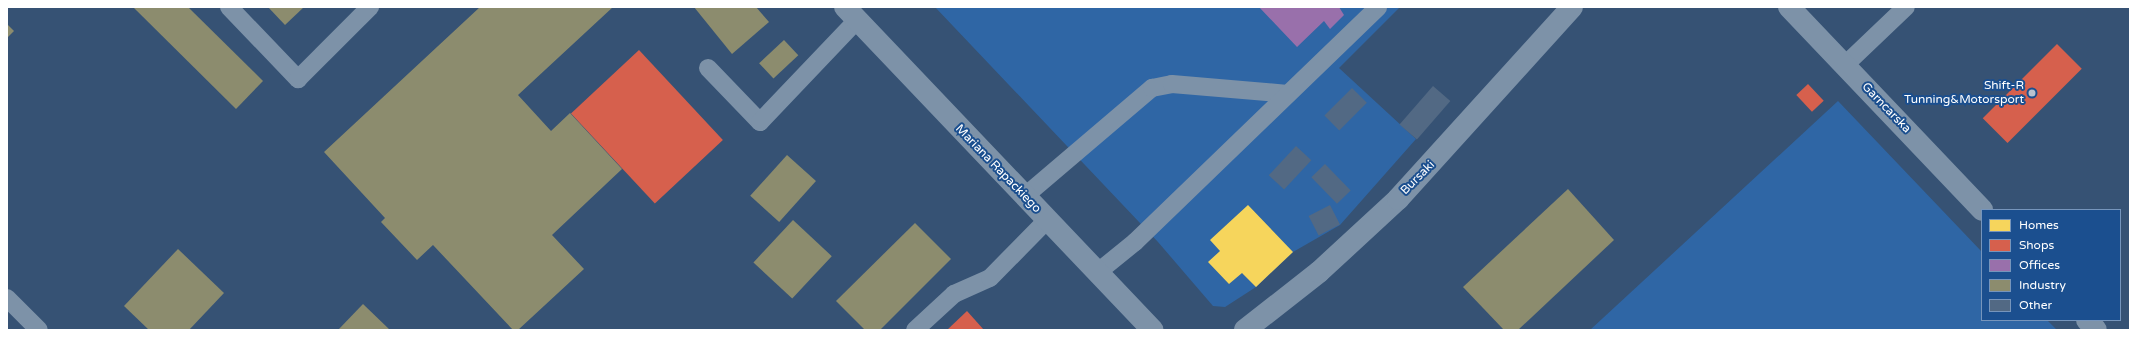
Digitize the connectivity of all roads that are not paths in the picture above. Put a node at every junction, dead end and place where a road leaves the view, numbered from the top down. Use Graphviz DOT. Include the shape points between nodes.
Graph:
graph roads {
  1 [pos="230,7"];
  2 [pos="370,7"];
  3 [pos="1378,7"];
  4 [pos="1572,7"];
  5 [pos="1789,7"];
  6 [pos="1906,7"];
  7 [pos="851,14"];
  8 [pos="1845,65"];
  9 [pos="708,68"];
  10 [pos="1288,94"];
  11 [pos="1025,196"];
  12 [pos="1981,209"];
  13 [pos="1047,220"];
  14 [pos="1098,272"];
  15 [pos="7,298"];
  16 [pos="2087,321"];
  17 [pos="39,330"];
  18 [pos="915,330"];
  19 [pos="1153,330"];
  20 [pos="1245,330"];
  21 [pos="2096,330"];
  1 -- 2 [label="lane" via="298,79"];
  3 -- 10 [label="lane"];
  4 -- 20 [label="street, Bursaki" via="1392,204 1319,272"];
  5 -- 8 [label="street, Garncarska"];
  6 -- 8 [label="lane"];
  7 -- 9 [label="lane" via="760,122"];
  7 -- 11 [label="street, Mariana Rapackiego"];
  8 -- 12 [label="street, Garncarska"];
  10 -- 11 [label="lane" via="1172,84 1152,88"];
  10 -- 14 [label="lane" via="1135,242"];
  11 -- 13 [label="street, Mariana Rapackiego"];
  13 -- 14 [label="street, Mariana Rapackiego"];
  13 -- 18 [label="lane" via="990,278 954,294"];
  14 -- 19 [label="street, Mariana Rapackiego"];
  15 -- 17 [label="lane"];
  16 -- 21 [label="street"];
}
